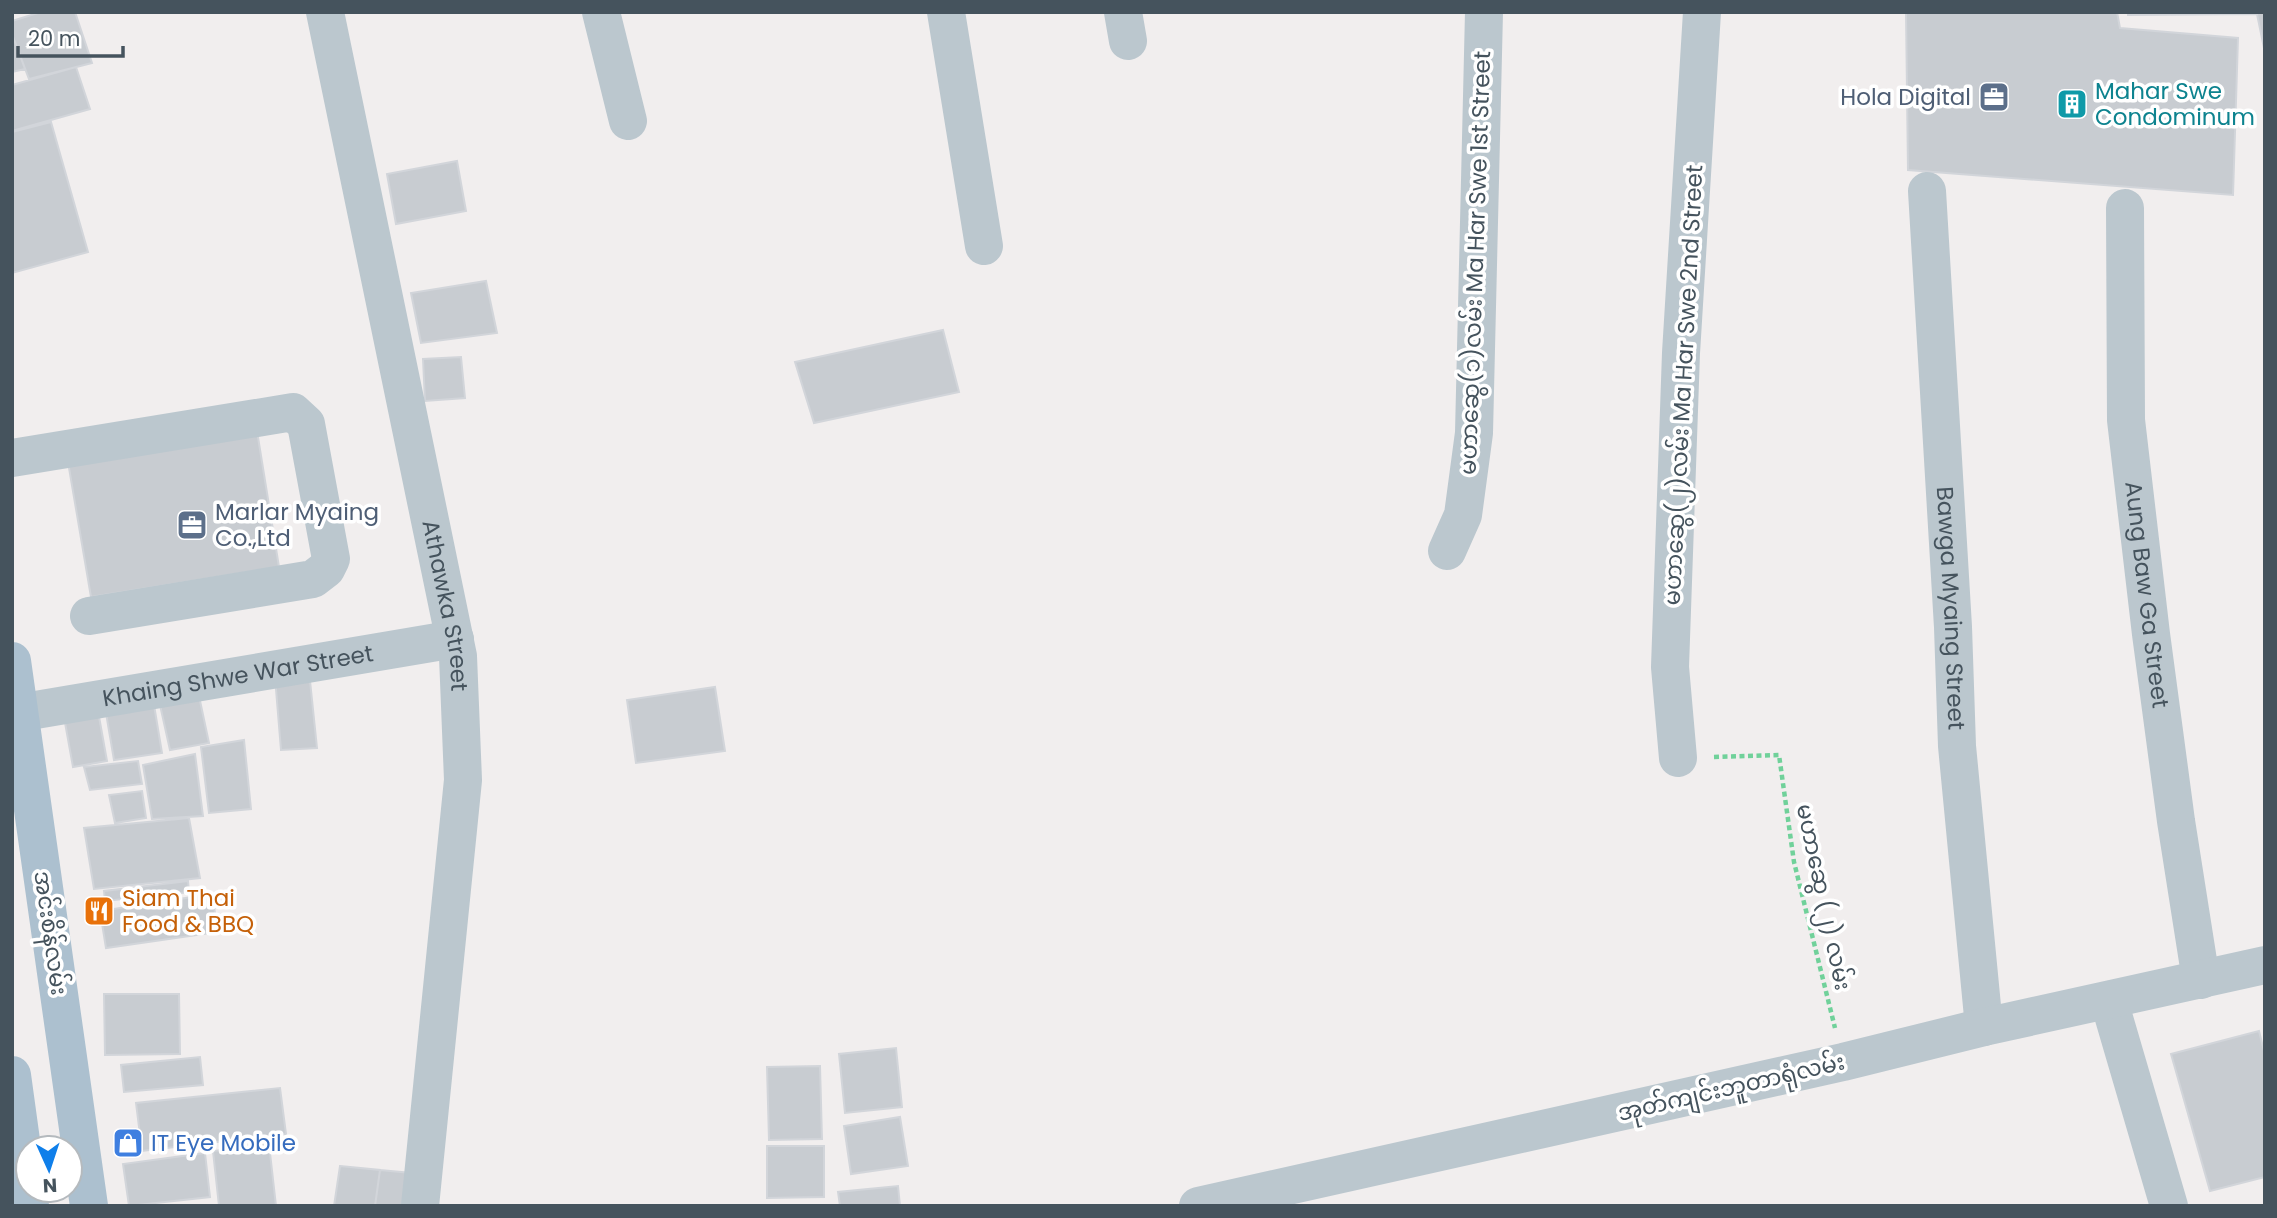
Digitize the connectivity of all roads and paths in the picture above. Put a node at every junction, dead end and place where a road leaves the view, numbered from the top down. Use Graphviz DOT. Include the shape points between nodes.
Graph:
graph roads {
  1 [pos="325,12"];
  2 [pos="601,12"];
  3 [pos="946,12"];
  4 [pos="1484,12"];
  5 [pos="1702,12"];
  6 [pos="628,121"];
  7 [pos="1927,191"];
  8 [pos="2125,208"];
  9 [pos="984,246"];
  10 [pos="12,458"];
  11 [pos="1447,551"];
  12 [pos="89,616"];
  13 [pos="455,639"];
  14 [pos="12,661"];
  15 [pos="16,713"];
  16 [pos="1678,758"];
  17 [pos="2265,965"];
  18 [pos="2201,979"];
  19 [pos="2109,1001"];
  20 [pos="1984,1027"];
  21 [pos="1843,1062"];
  22 [pos="12,1075"];
  23 [pos="30,1206"];
  24 [pos="89,1206"];
  25 [pos="420,1206"];
  26 [pos="1198,1206"];
  27 [pos="2169,1206"];
  1 -- 13 [label="street, Athawka Street"];
  2 -- 6 [label="street"];
  3 -- 9 [label="street"];
  4 -- 11 [label="street, မဟာဆွေ(၁)လမ်း Ma Har Swe 1st Street" via="1474,433 1463,515"];
  5 -- 16 [label="street, မဟာဆွေ(၂)လမ်း Ma Har Swe 2nd Street" via="1681,354 1671,653"];
  7 -- 20 [label="street, Bawga Myaing Street" via="1957,746"];
  8 -- 18 [label="street, Aung Baw Ga Street" via="2126,420 2156,674"];
  10 -- 12 [label="street" via="293,412 306,424 331,559 326,569 313,579"];
  13 -- 15 [label="street, Khaing Shwe War Street"];
  13 -- 25 [label="street, Athawka Street" via="463,780"];
  14 -- 15 [label="main road, အင်းစိန်လမ်း"];
  15 -- 24 [label="main road, အင်းစိန်လမ်း"];
  16 -- 21 [label="path, မဟာဆွေ (၂) လမ်း" via="1779,755 1794,862"];
  17 -- 18 [label="street, အုတ်ကျင်းဘူတာရုံလမ်း"];
  18 -- 19 [label="street, အုတ်ကျင်းဘူတာရုံလမ်း"];
  19 -- 20 [label="street, အုတ်ကျင်းဘူတာရုံလမ်း"];
  19 -- 27 [label="street"];
  20 -- 21 [label="street, အုတ်ကျင်းဘူတာရုံလမ်း"];
  21 -- 26 [label="street, အုတ်ကျင်းဘူတာရုံလမ်း"];
  22 -- 23 [label="main road"];
}
